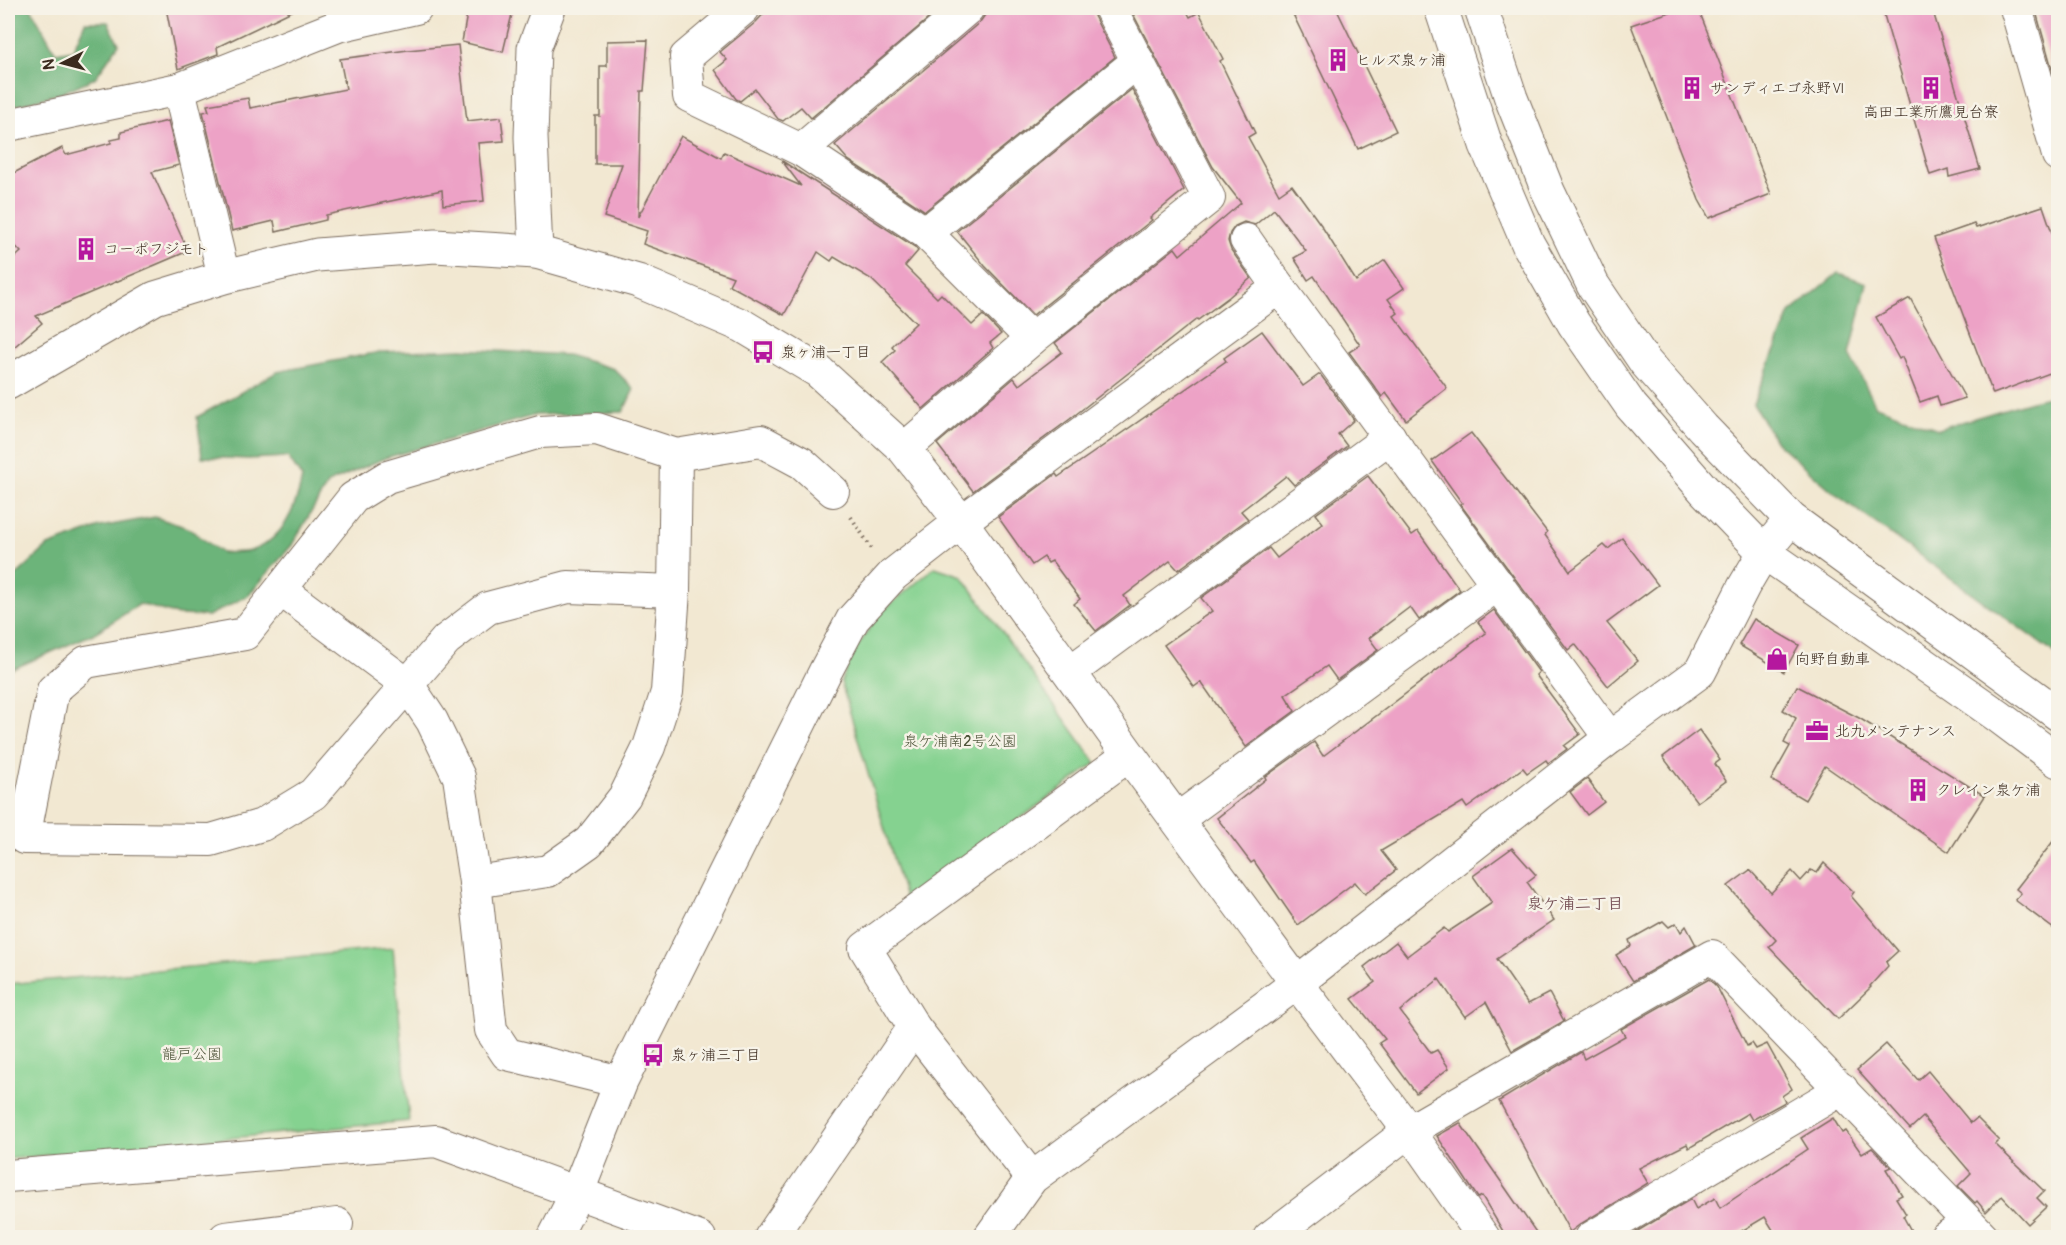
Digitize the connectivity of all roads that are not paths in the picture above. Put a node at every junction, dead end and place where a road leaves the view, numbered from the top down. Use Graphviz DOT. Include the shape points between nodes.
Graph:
graph roads {
  1 [pos="416,8"];
  2 [pos="549,8"];
  3 [pos="744,8"];
  4 [pos="968,8"];
  5 [pos="1110,8"];
  6 [pos="1441,8"];
  7 [pos="1481,8"];
  8 [pos="2016,8"];
  9 [pos="332,17"];
  10 [pos="1138,61"];
  11 [pos="179,89"];
  12 [pos="8,125"];
  13 [pos="801,150"];
  14 [pos="2058,155"];
  15 [pos="926,233"];
  16 [pos="1246,240"];
  17 [pos="536,252"];
  18 [pos="224,277"];
  19 [pos="1279,287"];
  20 [pos="1032,339"];
  21 [pos="8,383"];
  22 [pos="1390,437"];
  23 [pos="904,450"];
  24 [pos="676,454"];
  25 [pos="833,491"];
  26 [pos="1791,519"];
  27 [pos="961,522"];
  28 [pos="1764,552"];
  29 [pos="1498,584"];
  30 [pos="282,590"];
  31 [pos="674,591"];
  32 [pos="1070,672"];
  33 [pos="408,685"];
  34 [pos="2058,714"];
  35 [pos="1610,738"];
  36 [pos="1129,755"];
  37 [pos="2058,761"];
  38 [pos="1178,819"];
  39 [pos="475,882"];
  40 [pos="1297,983"];
  41 [pos="915,1027"];
  42 [pos="621,1082"];
  43 [pos="1842,1089"];
  44 [pos="1409,1131"];
  45 [pos="8,1176"];
  46 [pos="1032,1178"];
  47 [pos="577,1193"];
  48 [pos="1966,1233"];
  49 [pos="225,1238"];
  50 [pos="330,1238"];
  51 [pos="554,1238"];
  52 [pos="700,1238"];
  53 [pos="770,1238"];
  54 [pos="989,1238"];
  55 [pos="1269,1238"];
  56 [pos="1484,1238"];
  57 [pos="1591,1238"];
  1 -- 9 [label="street"];
  2 -- 17 [label="street" via="534,48 531,137"];
  3 -- 13 [label="street" via="686,57 689,96"];
  4 -- 13 [label="street"];
  5 -- 10 [label="street"];
  6 -- 28 [label="street" via="1486,145 1528,244 1574,324 1631,406"];
  7 -- 26 [label="street" via="1548,191 1593,285 1645,362 1702,428"];
  8 -- 14 [label="street"];
  9 -- 11 [label="street"];
  10 -- 15 [label="street"];
  10 -- 20 [label="street" via="1209,198"];
  11 -- 12 [label="street"];
  11 -- 18 [label="street"];
  13 -- 15 [label="street"];
  15 -- 20 [label="street"];
  16 -- 19 [label="street"];
  17 -- 18 [label="street" via="435,246 317,255"];
  17 -- 23 [label="street" via="639,281 743,326 818,370"];
  18 -- 21 [label="street" via="155,298"];
  19 -- 22 [label="street"];
  19 -- 27 [label="street"];
  20 -- 23 [label="street"];
  22 -- 29 [label="street"];
  22 -- 32 [label="street"];
  23 -- 27 [label="street"];
  24 -- 25 [label="street" via="761,441 802,463"];
  24 -- 30 [label="street" via="597,429 540,432 387,477 352,498"];
  24 -- 31 [label="street"];
  26 -- 28 [label="street"];
  26 -- 34 [label="street"];
  27 -- 32 [label="street"];
  27 -- 42 [label="street" via="893,575 853,619"];
  28 -- 35 [label="street" via="1700,672"];
  28 -- 37 [label="street"];
  29 -- 35 [label="street"];
  29 -- 38 [label="street"];
  30 -- 33 [label="street"];
  30 -- 33 [label="street" via="245,634 86,662 53,690 24,838 211,840 262,825 313,794"];
  31 -- 33 [label="street" via="568,587 488,608 446,640"];
  31 -- 39 [label="street" via="667,692 649,747 625,796 589,842 548,871"];
  32 -- 36 [label="street"];
  33 -- 39 [label="street" via="432,721 459,777"];
  35 -- 40 [label="street"];
  36 -- 38 [label="street"];
  36 -- 41 [label="street" via="866,948"];
  38 -- 40 [label="street"];
  39 -- 42 [label="street" via="491,1030 507,1054"];
  40 -- 44 [label="street"];
  40 -- 46 [label="street"];
  41 -- 46 [label="street"];
  41 -- 53 [label="street"];
  42 -- 47 [label="street"];
  43 -- 44 [label="street" via="1712,956"];
  43 -- 48 [label="street"];
  43 -- 57 [label="street"];
  44 -- 55 [label="street"];
  44 -- 56 [label="street"];
  45 -- 47 [label="street" via="436,1141"];
  46 -- 54 [label="street"];
  47 -- 51 [label="street"];
  47 -- 52 [label="street"];
  49 -- 50 [label="street" via="337,1224"];
}
